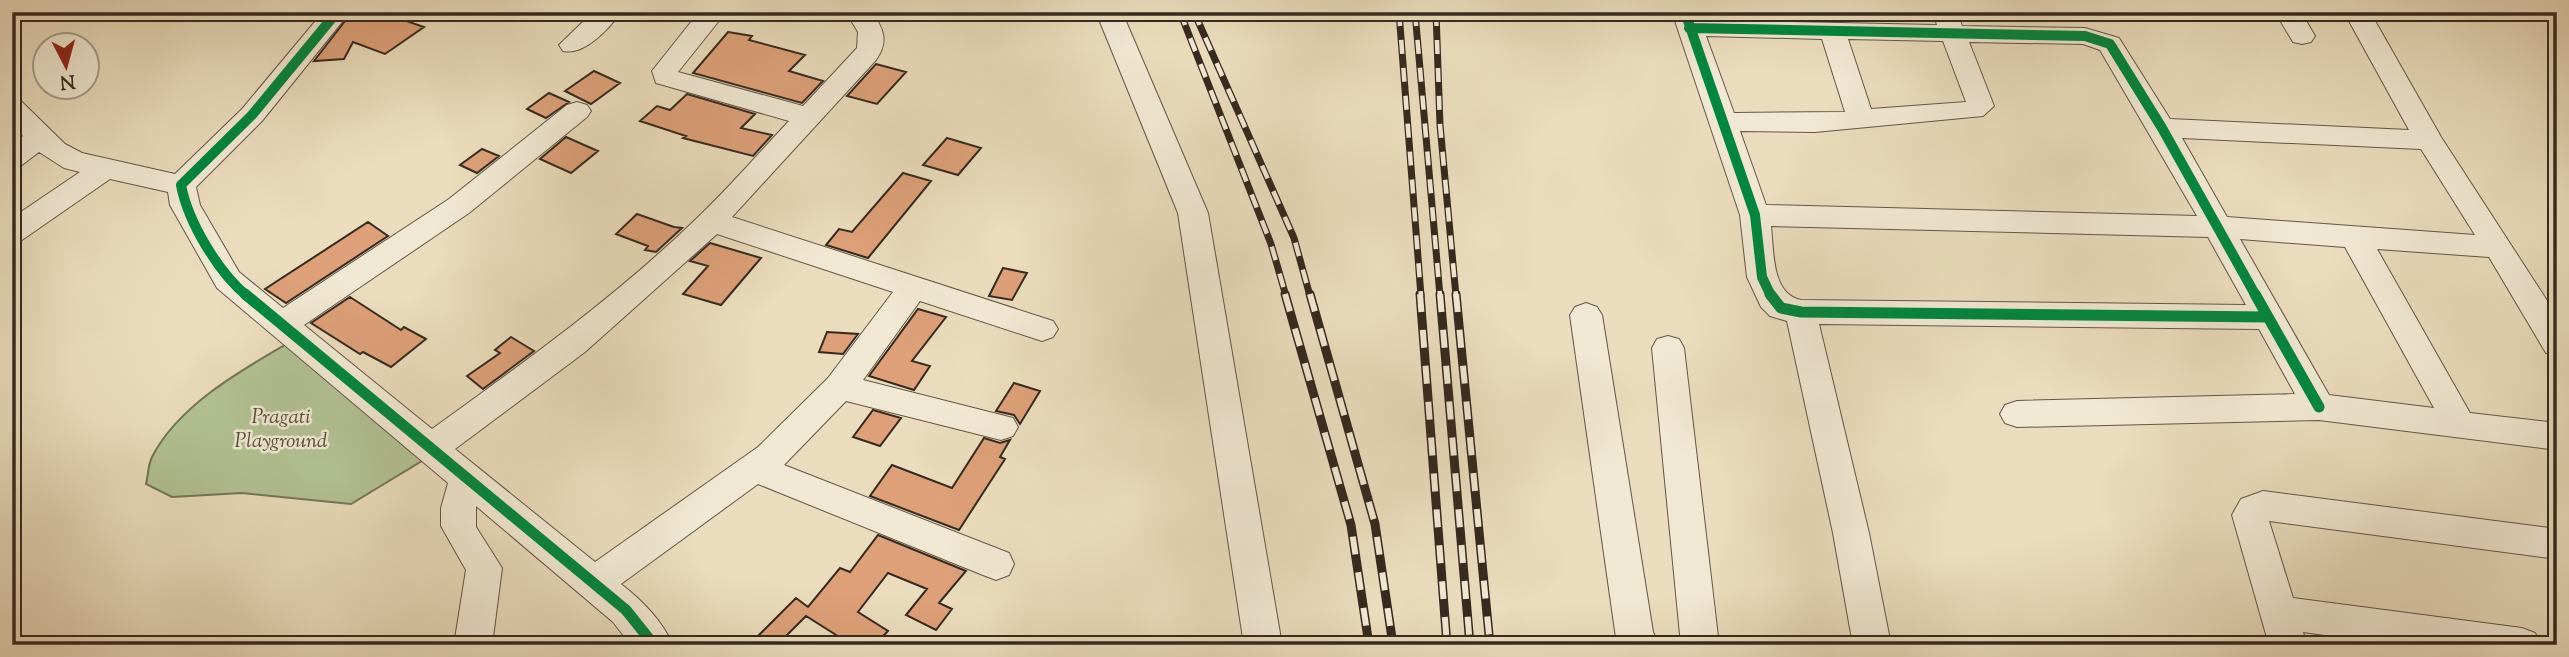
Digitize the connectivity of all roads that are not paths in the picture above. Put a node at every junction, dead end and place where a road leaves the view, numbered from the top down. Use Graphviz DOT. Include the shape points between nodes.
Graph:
graph roads {
  1 [pos="337,12"];
  2 [pos="608,12"];
  3 [pos="713,12"];
  4 [pos="859,12"];
  5 [pos="1109,12"];
  6 [pos="2288,12"];
  7 [pos="2357,12"];
  8 [pos="1687,20"];
  9 [pos="1948,22"];
  10 [pos="1832,30"];
  11 [pos="2302,36"];
  12 [pos="572,46"];
  13 [pos="12,108"];
  14 [pos="578,111"];
  15 [pos="808,117"];
  16 [pos="1861,120"];
  17 [pos="1722,122"];
  18 [pos="2162,128"];
  19 [pos="40,137"];
  20 [pos="2429,140"];
  21 [pos="12,158"];
  22 [pos="106,168"];
  23 [pos="181,185"];
  24 [pos="1755,215"];
  25 [pos="711,220"];
  26 [pos="2217,227"];
  27 [pos="12,233"];
  28 [pos="2355,237"];
  29 [pos="2499,247"];
  30 [pos="913,287"];
  31 [pos="1801,312"];
  32 [pos="1586,315"];
  33 [pos="2267,317"];
  34 [pos="282,324"];
  35 [pos="1042,329"];
  36 [pos="2557,345"];
  37 [pos="1668,348"];
  38 [pos="840,387"];
  39 [pos="2319,407"];
  40 [pos="2017,414"];
  41 [pos="2460,425"];
  42 [pos="1001,428"];
  43 [pos="2557,437"];
  44 [pos="431,448"];
  45 [pos="755,468"];
  46 [pos="467,478"];
  47 [pos="2557,544"];
  48 [pos="996,564"];
  49 [pos="594,583"];
  50 [pos="2283,628"];
  51 [pos="473,645"];
  52 [pos="654,645"];
  53 [pos="1263,645"];
  54 [pos="1640,645"];
  55 [pos="1700,645"];
  56 [pos="1872,645"];
  57 [pos="2522,645"];
  1 -- 23 [label="street" via="252,115"];
  2 -- 12 [label="street"];
  3 -- 15 [label="street" via="665,76"];
  4 -- 15 [label="street" via="873,43"];
  5 -- 53 [label="street" via="1193,214"];
  6 -- 11 [label="street"];
  7 -- 20 [label="street"];
  8 -- 10 [label="street"];
  8 -- 17 [label="street"];
  9 -- 10 [label="street"];
  9 -- 16 [label="street" via="1980,106 1961,112"];
  9 -- 18 [label="street" via="2101,39 2110,44"];
  10 -- 16 [label="street"];
  13 -- 19 [label="street"];
  14 -- 34 [label="street" via="459,206"];
  15 -- 25 [label="street"];
  16 -- 17 [label="street"];
  17 -- 24 [label="street"];
  18 -- 20 [label="street"];
  18 -- 26 [label="street"];
  19 -- 21 [label="street"];
  19 -- 22 [label="street" via="74,161"];
  20 -- 29 [label="street"];
  22 -- 23 [label="street"];
  22 -- 27 [label="street"];
  23 -- 34 [label="street" via="184,205 228,280"];
  24 -- 26 [label="street"];
  24 -- 31 [label="street" via="1762,277 1772,299 1781,308"];
  25 -- 30 [label="street"];
  25 -- 44 [label="street" via="574,343"];
  26 -- 28 [label="street"];
  26 -- 33 [label="street"];
  28 -- 29 [label="street"];
  28 -- 41 [label="street"];
  29 -- 36 [label="street"];
  30 -- 35 [label="street"];
  30 -- 38 [label="street"];
  31 -- 33 [label="street"];
  31 -- 56 [label="street"];
  32 -- 54 [label="street" via="1635,638"];
  33 -- 39 [label="street"];
  34 -- 44 [label="street"];
  37 -- 55 [label="street"];
  38 -- 42 [label="street"];
  38 -- 45 [label="street"];
  39 -- 40 [label="street"];
  39 -- 41 [label="street"];
  41 -- 43 [label="street"];
  44 -- 46 [label="street"];
  45 -- 48 [label="street"];
  45 -- 49 [label="street"];
  46 -- 49 [label="street"];
  46 -- 51 [label="street" via="455,511 456,526 484,568"];
  47 -- 50 [label="street" via="2263,506 2253,509 2250,515"];
  49 -- 52 [label="street" via="626,610"];
  50 -- 57 [label="street"];
}
